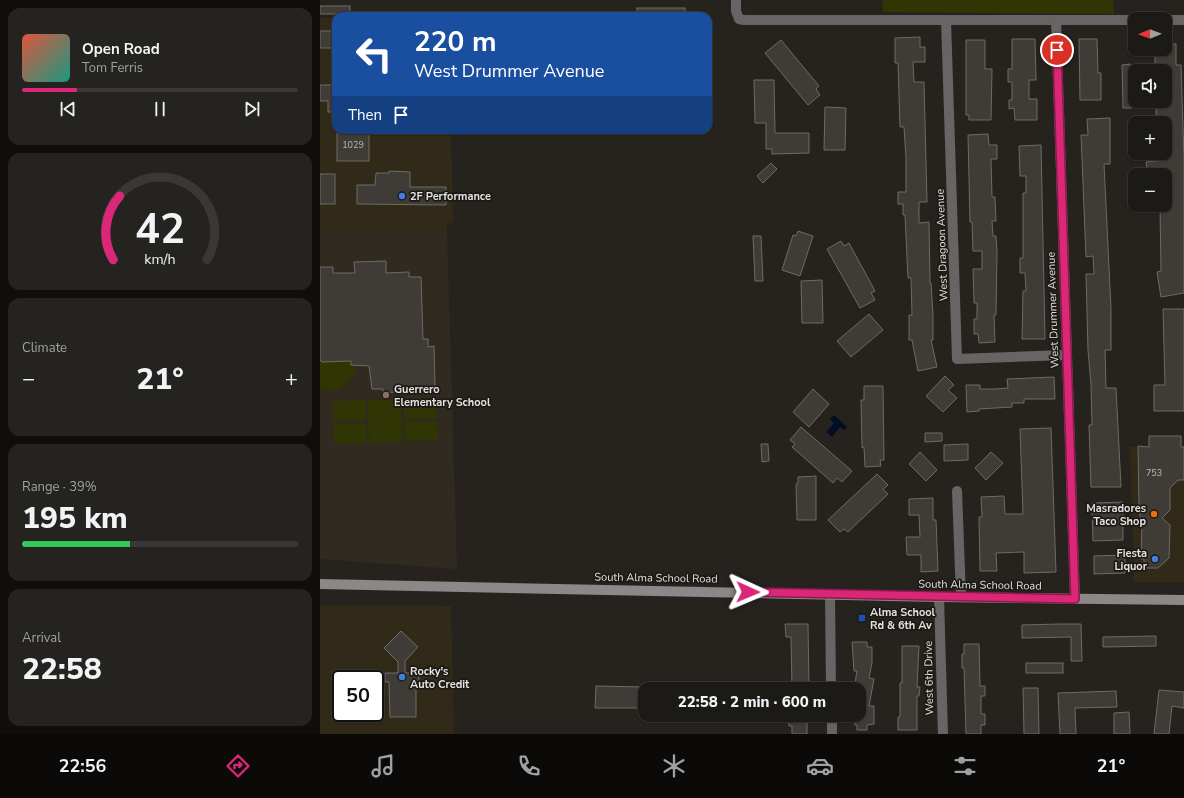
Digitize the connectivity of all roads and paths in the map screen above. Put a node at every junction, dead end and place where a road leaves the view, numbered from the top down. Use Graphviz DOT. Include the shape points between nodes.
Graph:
graph roads {
  1 [pos="736,0"];
  2 [pos="946,20"];
  3 [pos="1056,20"];
  4 [pos="1128,20"];
  5 [pos="1172,20"];
  6 [pos="1184,20"];
  7 [pos="1067,355"];
  8 [pos="957,491"];
  9 [pos="320,584"];
  10 [pos="830,594"];
  11 [pos="939,597"];
  12 [pos="961,597"];
  13 [pos="1075,599"];
  14 [pos="1184,600"];
  15 [pos="831,682"];
  16 [pos="832,722"];
  17 [pos="832,734"];
  18 [pos="942,734"];
  1 -- 2 [label="street" via="739,19"];
  2 -- 3 [label="street"];
  2 -- 7 [label="street, West Dragoon Avenue" via="957,359"];
  3 -- 4 [label="street"];
  3 -- 7 [label="street, West Drummer Avenue"];
  5 -- 6 [label="street"];
  7 -- 13 [label="street, West Drummer Avenue"];
  8 -- 12 [label="street"];
  9 -- 10 [label="main road, South Alma School Road"];
  10 -- 11 [label="main road, South Alma School Road"];
  10 -- 15 [label="street"];
  11 -- 12 [label="main road, South Alma School Road"];
  11 -- 18 [label="street, West 6th Drive"];
  12 -- 13 [label="main road, South Alma School Road"];
  13 -- 14 [label="main road, South Alma School Road"];
  16 -- 17 [label="street"];
}
